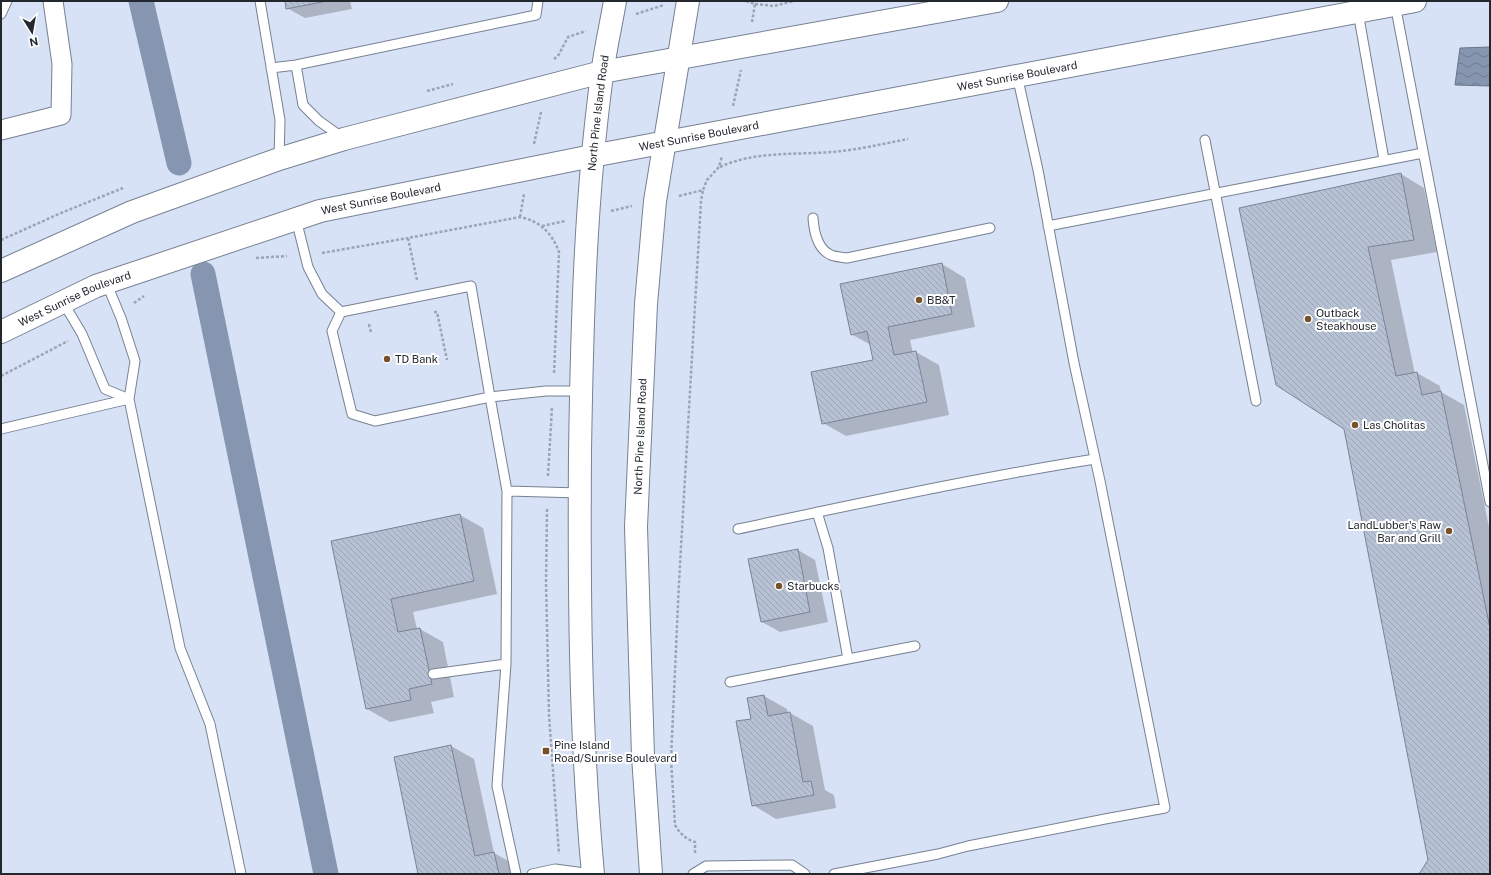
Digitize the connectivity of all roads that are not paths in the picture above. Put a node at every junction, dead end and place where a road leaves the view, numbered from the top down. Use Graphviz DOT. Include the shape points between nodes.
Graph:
graph roads {
  1 [pos="7,1"];
  2 [pos="53,1"];
  3 [pos="260,1"];
  4 [pos="538,1"];
  5 [pos="615,1"];
  6 [pos="688,1"];
  7 [pos="997,1"];
  8 [pos="1402,2"];
  9 [pos="1360,7"];
  10 [pos="1,14"];
  11 [pos="679,58"];
  12 [pos="296,65"];
  13 [pos="271,68"];
  14 [pos="602,72"];
  15 [pos="1017,75"];
  16 [pos="1,130"];
  17 [pos="344,139"];
  18 [pos="1206,140"];
  19 [pos="665,142"];
  20 [pos="1423,153"];
  21 [pos="592,156"];
  22 [pos="279,159"];
  23 [pos="1384,160"];
  24 [pos="1216,193"];
  25 [pos="813,218"];
  26 [pos="296,219"];
  27 [pos="1048,226"];
  28 [pos="990,228"];
  29 [pos="1,271"];
  30 [pos="116,279"];
  31 [pos="63,302"];
  32 [pos="341,312"];
  33 [pos="1,332"];
  34 [pos="581,391"];
  35 [pos="490,397"];
  36 [pos="129,399"];
  37 [pos="1256,401"];
  38 [pos="1,429"];
  39 [pos="1095,459"];
  40 [pos="506,491"];
  41 [pos="580,493"];
  42 [pos="1490,502"];
  43 [pos="817,512"];
  44 [pos="738,529"];
  45 [pos="916,646"];
  46 [pos="848,660"];
  47 [pos="506,664"];
  48 [pos="433,674"];
  49 [pos="730,682"];
  50 [pos="694,873"];
  51 [pos="241,874"];
  52 [pos="516,874"];
  53 [pos="532,874"];
  54 [pos="592,874"];
  55 [pos="651,874"];
  56 [pos="805,874"];
  57 [pos="834,874"];
  1 -- 10 [label="lane"];
  2 -- 16 [label="street" via="62,64 61,115"];
  3 -- 13 [label="lane"];
  4 -- 12 [label="lane" via="536,15"];
  5 -- 14 [label="main road, North Pine Island Road"];
  6 -- 11 [label="main road, North Pine Island Road"];
  7 -- 11 [label="main road"];
  8 -- 9 [label="main road, West Sunrise Boulevard"];
  8 -- 20 [label="lane"];
  9 -- 15 [label="main road, West Sunrise Boulevard"];
  9 -- 23 [label="lane"];
  11 -- 14 [label="main road"];
  11 -- 19 [label="main road, North Pine Island Road"];
  12 -- 13 [label="lane"];
  12 -- 17 [label="lane" via="303,105 319,121"];
  13 -- 22 [label="lane" via="280,120"];
  14 -- 17 [label="main road"];
  14 -- 21 [label="main road, North Pine Island Road"];
  15 -- 19 [label="main road, West Sunrise Boulevard"];
  15 -- 27 [label="lane"];
  17 -- 22 [label="main road"];
  18 -- 24 [label="lane"];
  19 -- 21 [label="main road, West Sunrise Boulevard"];
  19 -- 55 [label="main road, North Pine Island Road" via="656,201 646,304 636,527 643,756"];
  20 -- 23 [label="lane"];
  20 -- 42 [label="lane"];
  21 -- 26 [label="main road, West Sunrise Boulevard" via="320,211"];
  21 -- 34 [label="main road, North Pine Island Road" via="585,261"];
  22 -- 29 [label="main road" via="132,212"];
  23 -- 24 [label="lane"];
  24 -- 27 [label="lane"];
  24 -- 37 [label="lane"];
  25 -- 28 [label="lane" via="814,234 824,251 832,256 847,258"];
  26 -- 30 [label="main road, West Sunrise Boulevard"];
  26 -- 32 [label="lane" via="308,267 322,294"];
  27 -- 39 [label="lane"];
  30 -- 31 [label="main road, West Sunrise Boulevard"];
  30 -- 36 [label="lane" via="121,318 135,361"];
  31 -- 33 [label="main road, West Sunrise Boulevard"];
  31 -- 36 [label="lane" via="82,334 105,389"];
  32 -- 35 [label="lane" via="471,286"];
  32 -- 35 [label="lane" via="332,332 352,414 375,421"];
  34 -- 35 [label="lane"];
  34 -- 41 [label="main road, North Pine Island Road"];
  35 -- 40 [label="lane"];
  36 -- 38 [label="lane"];
  36 -- 51 [label="lane" via="180,648 210,724"];
  39 -- 43 [label="lane"];
  39 -- 57 [label="lane" via="1165,808"];
  40 -- 41 [label="lane"];
  40 -- 47 [label="lane"];
  41 -- 54 [label="main road, North Pine Island Road" via="579,577 586,801"];
  43 -- 44 [label="lane"];
  43 -- 46 [label="lane" via="828,548"];
  45 -- 46 [label="lane"];
  46 -- 49 [label="lane"];
  47 -- 48 [label="lane"];
  47 -- 52 [label="lane" via="497,786"];
  50 -- 56 [label="lane" via="706,866 792,865"];
  53 -- 54 [label="lane" via="555,869"];
}
